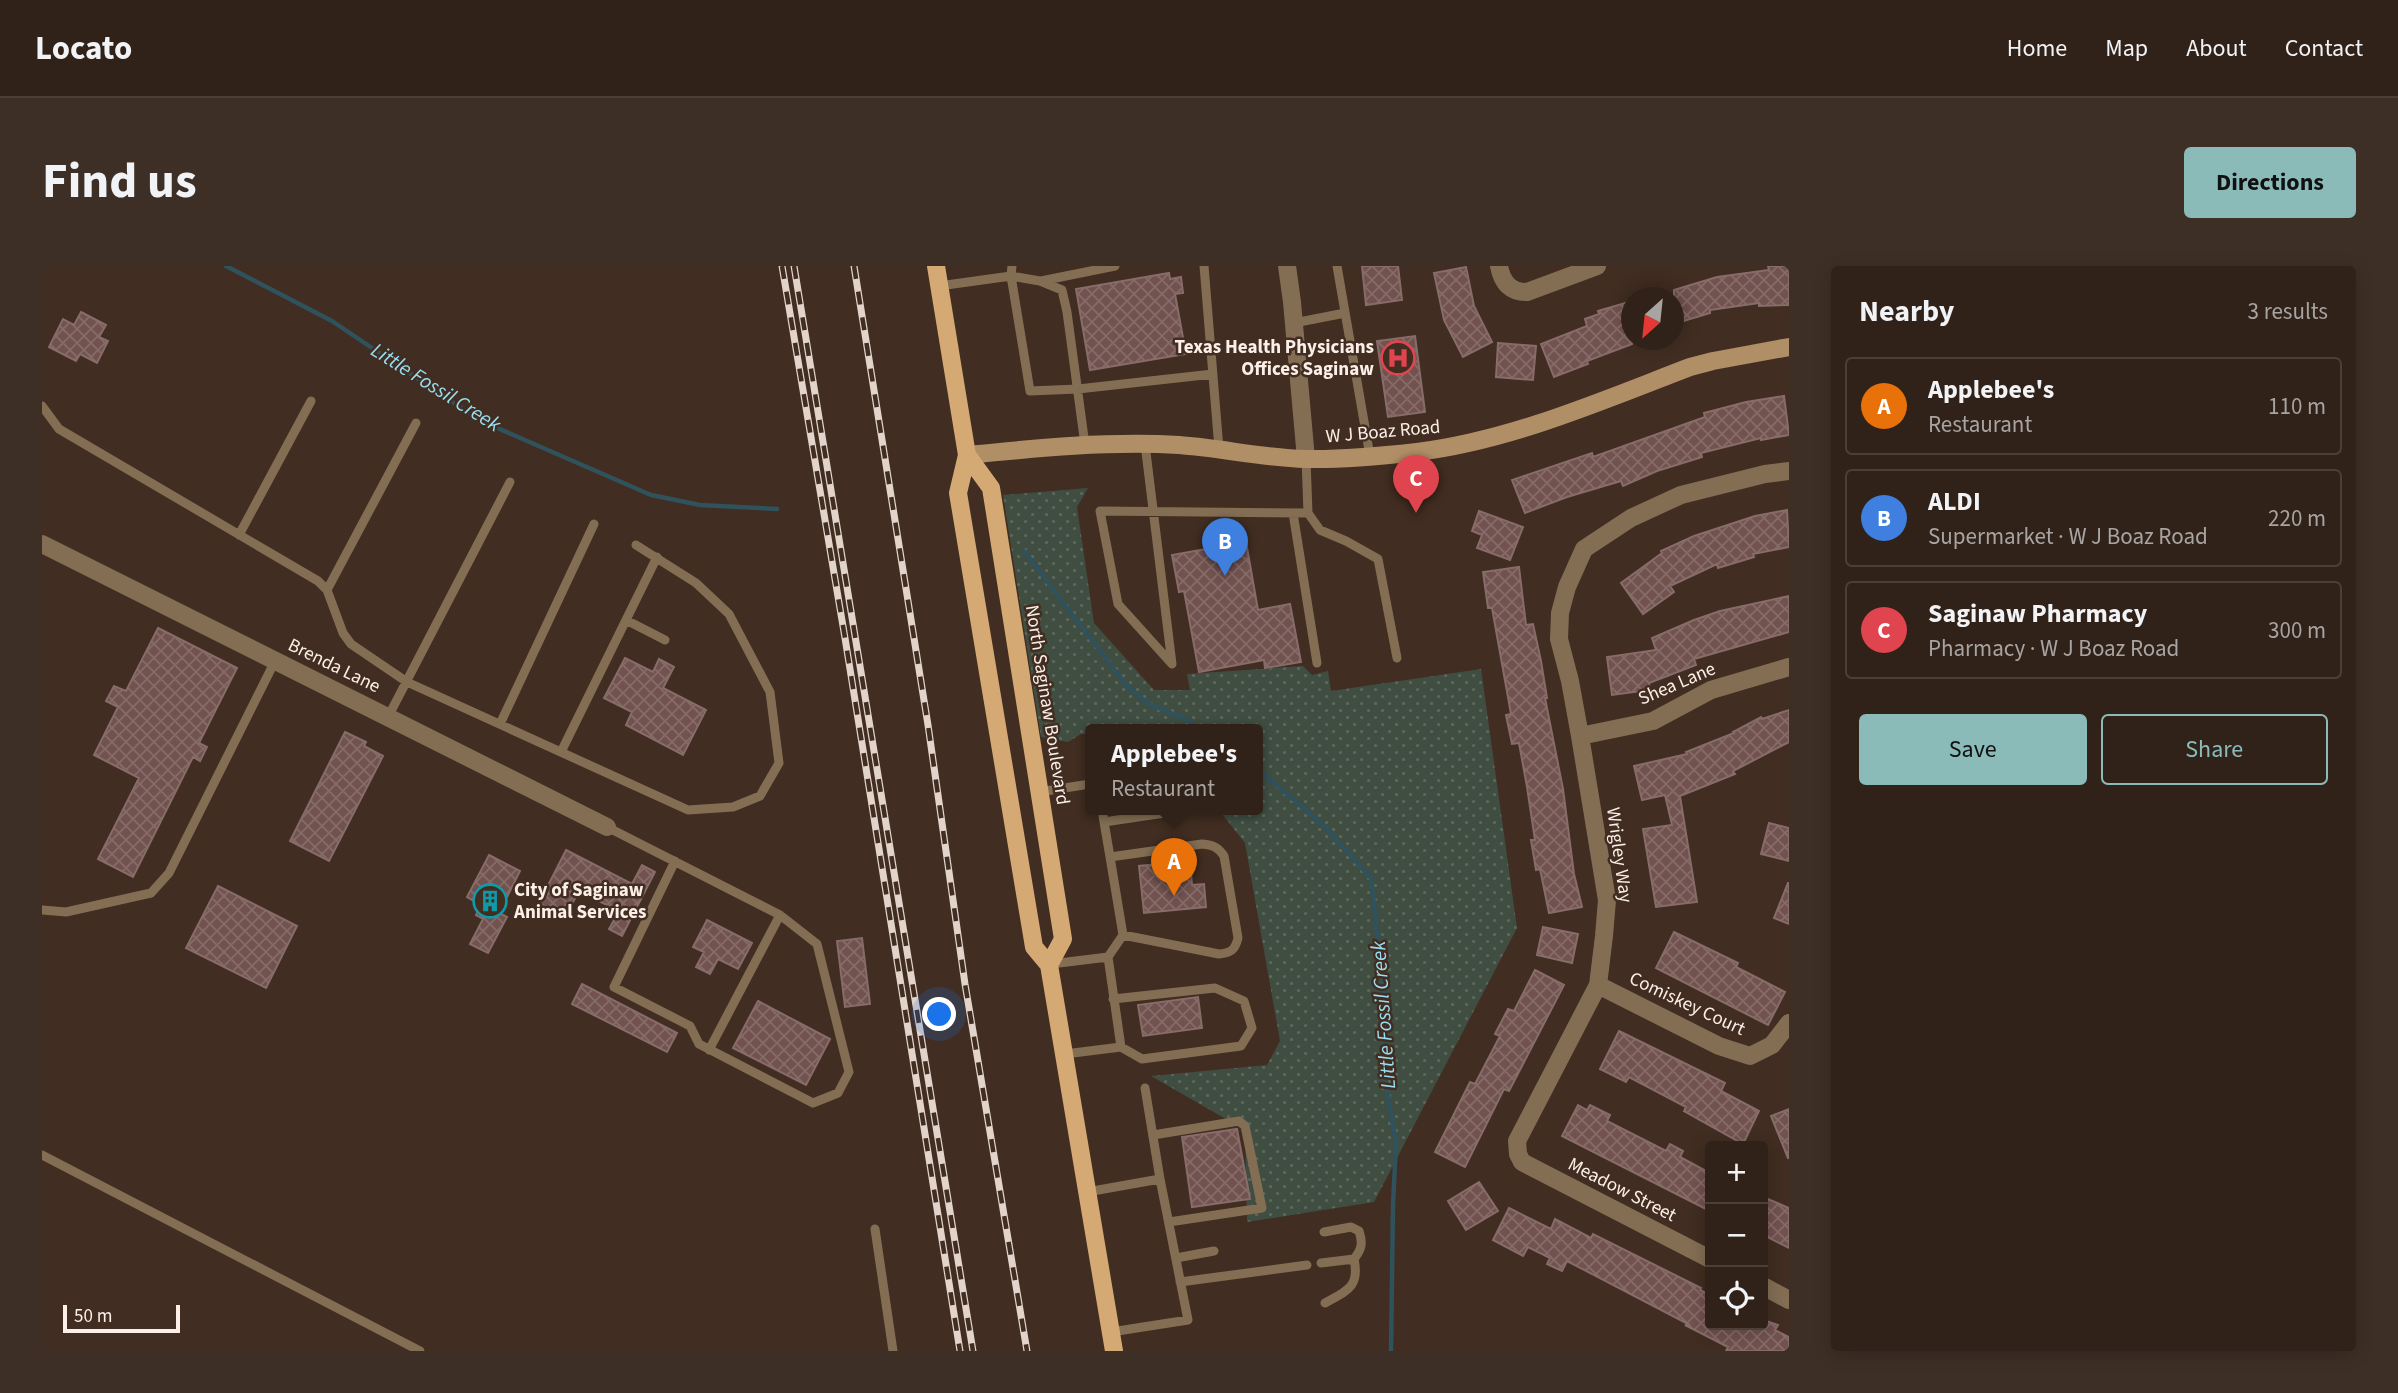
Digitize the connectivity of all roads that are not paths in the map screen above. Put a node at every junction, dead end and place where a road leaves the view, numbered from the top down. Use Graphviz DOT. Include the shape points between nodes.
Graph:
graph roads {
  1 [pos="936,266"];
  2 [pos="1115,266"];
  3 [pos="1204,266"];
  4 [pos="1287,266"];
  5 [pos="1337,266"];
  6 [pos="1499,266"];
  7 [pos="1597,266"];
  8 [pos="1011,271"];
  9 [pos="1040,281"];
  10 [pos="939,286"];
  11 [pos="1345,313"];
  12 [pos="1294,323"];
  13 [pos="1789,348"];
  14 [pos="1213,374"];
  15 [pos="1078,389"];
  16 [pos="310,401"];
  17 [pos="42,406"];
  18 [pos="416,423"];
  19 [pos="1145,444"];
  20 [pos="1085,445"];
  21 [pos="1219,449"];
  22 [pos="967,455"];
  23 [pos="1370,456"];
  24 [pos="1306,459"];
  25 [pos="1789,471"];
  26 [pos="510,482"];
  27 [pos="1152,511"];
  28 [pos="1293,513"];
  29 [pos="1308,513"];
  30 [pos="594,524"];
  31 [pos="239,535"];
  32 [pos="42,544"];
  33 [pos="636,545"];
  34 [pos="657,557"];
  35 [pos="327,590"];
  36 [pos="626,620"];
  37 [pos="665,640"];
  38 [pos="1397,658"];
  39 [pos="275,661"];
  40 [pos="1317,663"];
  41 [pos="1789,667"];
  42 [pos="407,682"];
  43 [pos="388,717"];
  44 [pos="500,724"];
  45 [pos="1580,736"];
  46 [pos="561,752"];
  47 [pos="1085,785"];
  48 [pos="1040,792"];
  49 [pos="1103,815"];
  50 [pos="1151,815"];
  51 [pos="1104,822"];
  52 [pos="607,827"];
  53 [pos="1110,857"];
  54 [pos="675,861"];
  55 [pos="42,910"];
  56 [pos="780,915"];
  57 [pos="1122,935"];
  58 [pos="1108,957"];
  59 [pos="1049,965"];
  60 [pos="1598,985"];
  61 [pos="1113,999"];
  62 [pos="1789,1023"];
  63 [pos="1121,1047"];
  64 [pos="709,1050"];
  65 [pos="1065,1054"];
  66 [pos="1145,1088"];
  67 [pos="1153,1135"];
  68 [pos="1518,1154"];
  69 [pos="42,1155"];
  70 [pos="1160,1179"];
  71 [pos="1087,1192"];
  72 [pos="1169,1222"];
  73 [pos="875,1229"];
  74 [pos="1324,1232"];
  75 [pos="1214,1251"];
  76 [pos="1705,1256"];
  77 [pos="1176,1258"];
  78 [pos="1354,1259"];
  79 [pos="1321,1263"];
  80 [pos="1307,1265"];
  81 [pos="1181,1282"];
  82 [pos="1768,1289"];
  83 [pos="1789,1300"];
  84 [pos="1325,1303"];
  85 [pos="1111,1332"];
  86 [pos="420,1351"];
  87 [pos="893,1351"];
  88 [pos="1114,1351"];
  1 -- 10 [label="main road, North Saginaw Boulevard"];
  2 -- 9 [label="lane"];
  3 -- 14 [label="lane"];
  4 -- 12 [label="street"];
  5 -- 11 [label="lane"];
  6 -- 7 [label="street" via="1505,283 1520,292"];
  8 -- 9 [label="lane"];
  8 -- 10 [label="lane"];
  8 -- 15 [label="lane" via="1030,391"];
  9 -- 15 [label="lane" via="1062,290"];
  10 -- 22 [label="main road, North Saginaw Boulevard"];
  11 -- 12 [label="lane"];
  11 -- 23 [label="lane"];
  12 -- 24 [label="street"];
  13 -- 23 [label="main road, W J Boaz Road" via="1690,367 1489,438"];
  14 -- 15 [label="lane"];
  14 -- 21 [label="lane"];
  15 -- 20 [label="lane"];
  16 -- 31 [label="lane"];
  17 -- 31 [label="lane" via="59,429"];
  18 -- 35 [label="lane"];
  19 -- 20 [label="main road, W J Boaz Road"];
  19 -- 21 [label="main road, W J Boaz Road"];
  19 -- 27 [label="lane"];
  20 -- 22 [label="main road, W J Boaz Road"];
  21 -- 24 [label="main road, W J Boaz Road"];
  22 -- 48 [label="main road, North Saginaw Boulevard" via="991,488"];
  22 -- 59 [label="main road, North Saginaw Boulevard" via="958,493 1034,947"];
  23 -- 24 [label="main road, W J Boaz Road"];
  24 -- 29 [label="lane"];
  25 -- 45 [label="street, Wrigley Way" via="1681,495 1631,518 1584,549 1567,587 1559,639"];
  26 -- 42 [label="lane"];
  27 -- 27 [label="lane" via="1168,636 1172,664 1118,604 1100,511"];
  27 -- 28 [label="lane"];
  28 -- 29 [label="lane"];
  28 -- 40 [label="lane"];
  29 -- 38 [label="lane" via="1320,530 1378,559"];
  30 -- 44 [label="lane"];
  31 -- 35 [label="lane"];
  32 -- 39 [label="street, Brenda Lane"];
  33 -- 34 [label="lane"];
  34 -- 36 [label="lane"];
  34 -- 46 [label="lane" via="696,583 729,614 770,692 779,763 760,796 733,807 688,810"];
  35 -- 42 [label="lane" via="351,644"];
  36 -- 37 [label="lane"];
  36 -- 46 [label="lane"];
  39 -- 43 [label="street, Brenda Lane"];
  39 -- 55 [label="lane" via="169,873 151,893 65,912"];
  41 -- 45 [label="street, Shea Lane" via="1711,690 1653,721"];
  42 -- 43 [label="lane"];
  42 -- 44 [label="lane"];
  43 -- 52 [label="street, Brenda Lane"];
  44 -- 46 [label="lane"];
  45 -- 60 [label="street, Wrigley Way" via="1607,900"];
  47 -- 48 [label="lane"];
  48 -- 59 [label="main road, North Saginaw Boulevard" via="1063,939"];
  49 -- 51 [label="lane"];
  50 -- 51 [label="lane"];
  51 -- 53 [label="lane"];
  52 -- 54 [label="lane"];
  53 -- 57 [label="lane"];
  53 -- 57 [label="lane" via="1202,844 1219,849 1238,938 1230,953 1219,954"];
  54 -- 56 [label="lane"];
  54 -- 64 [label="lane" via="614,987 690,1026 699,1044"];
  56 -- 64 [label="lane"];
  56 -- 64 [label="lane" via="817,944 849,1072 838,1093 813,1103"];
  57 -- 58 [label="lane"];
  58 -- 59 [label="lane"];
  58 -- 61 [label="lane"];
  59 -- 65 [label="main road, North Saginaw Boulevard"];
  60 -- 62 [label="street, Comiskey Court" via="1719,1046 1750,1056 1772,1045"];
  60 -- 68 [label="street, Wrigley Way" via="1517,1141"];
  61 -- 63 [label="lane"];
  61 -- 63 [label="lane" via="1216,988 1244,1001 1252,1028 1241,1046 1142,1059"];
  63 -- 65 [label="lane"];
  65 -- 71 [label="main road, North Saginaw Boulevard"];
  66 -- 67 [label="lane"];
  67 -- 70 [label="lane"];
  67 -- 72 [label="lane" via="1239,1121 1245,1126 1262,1208"];
  68 -- 76 [label="street, Meadow Street" via="1522,1162"];
  69 -- 86 [label="lane"];
  70 -- 71 [label="lane"];
  70 -- 72 [label="lane"];
  71 -- 85 [label="main road, North Saginaw Boulevard"];
  72 -- 77 [label="lane"];
  73 -- 87 [label="lane"];
  74 -- 78 [label="lane" via="1351,1227 1359,1231 1363,1242"];
  75 -- 77 [label="lane"];
  77 -- 81 [label="lane"];
  78 -- 79 [label="lane"];
  78 -- 84 [label="lane" via="1354,1283"];
  80 -- 81 [label="lane"];
  81 -- 85 [label="lane" via="1188,1320"];
  82 -- 83 [label="street"];
  85 -- 88 [label="main road, North Saginaw Boulevard"];
}
